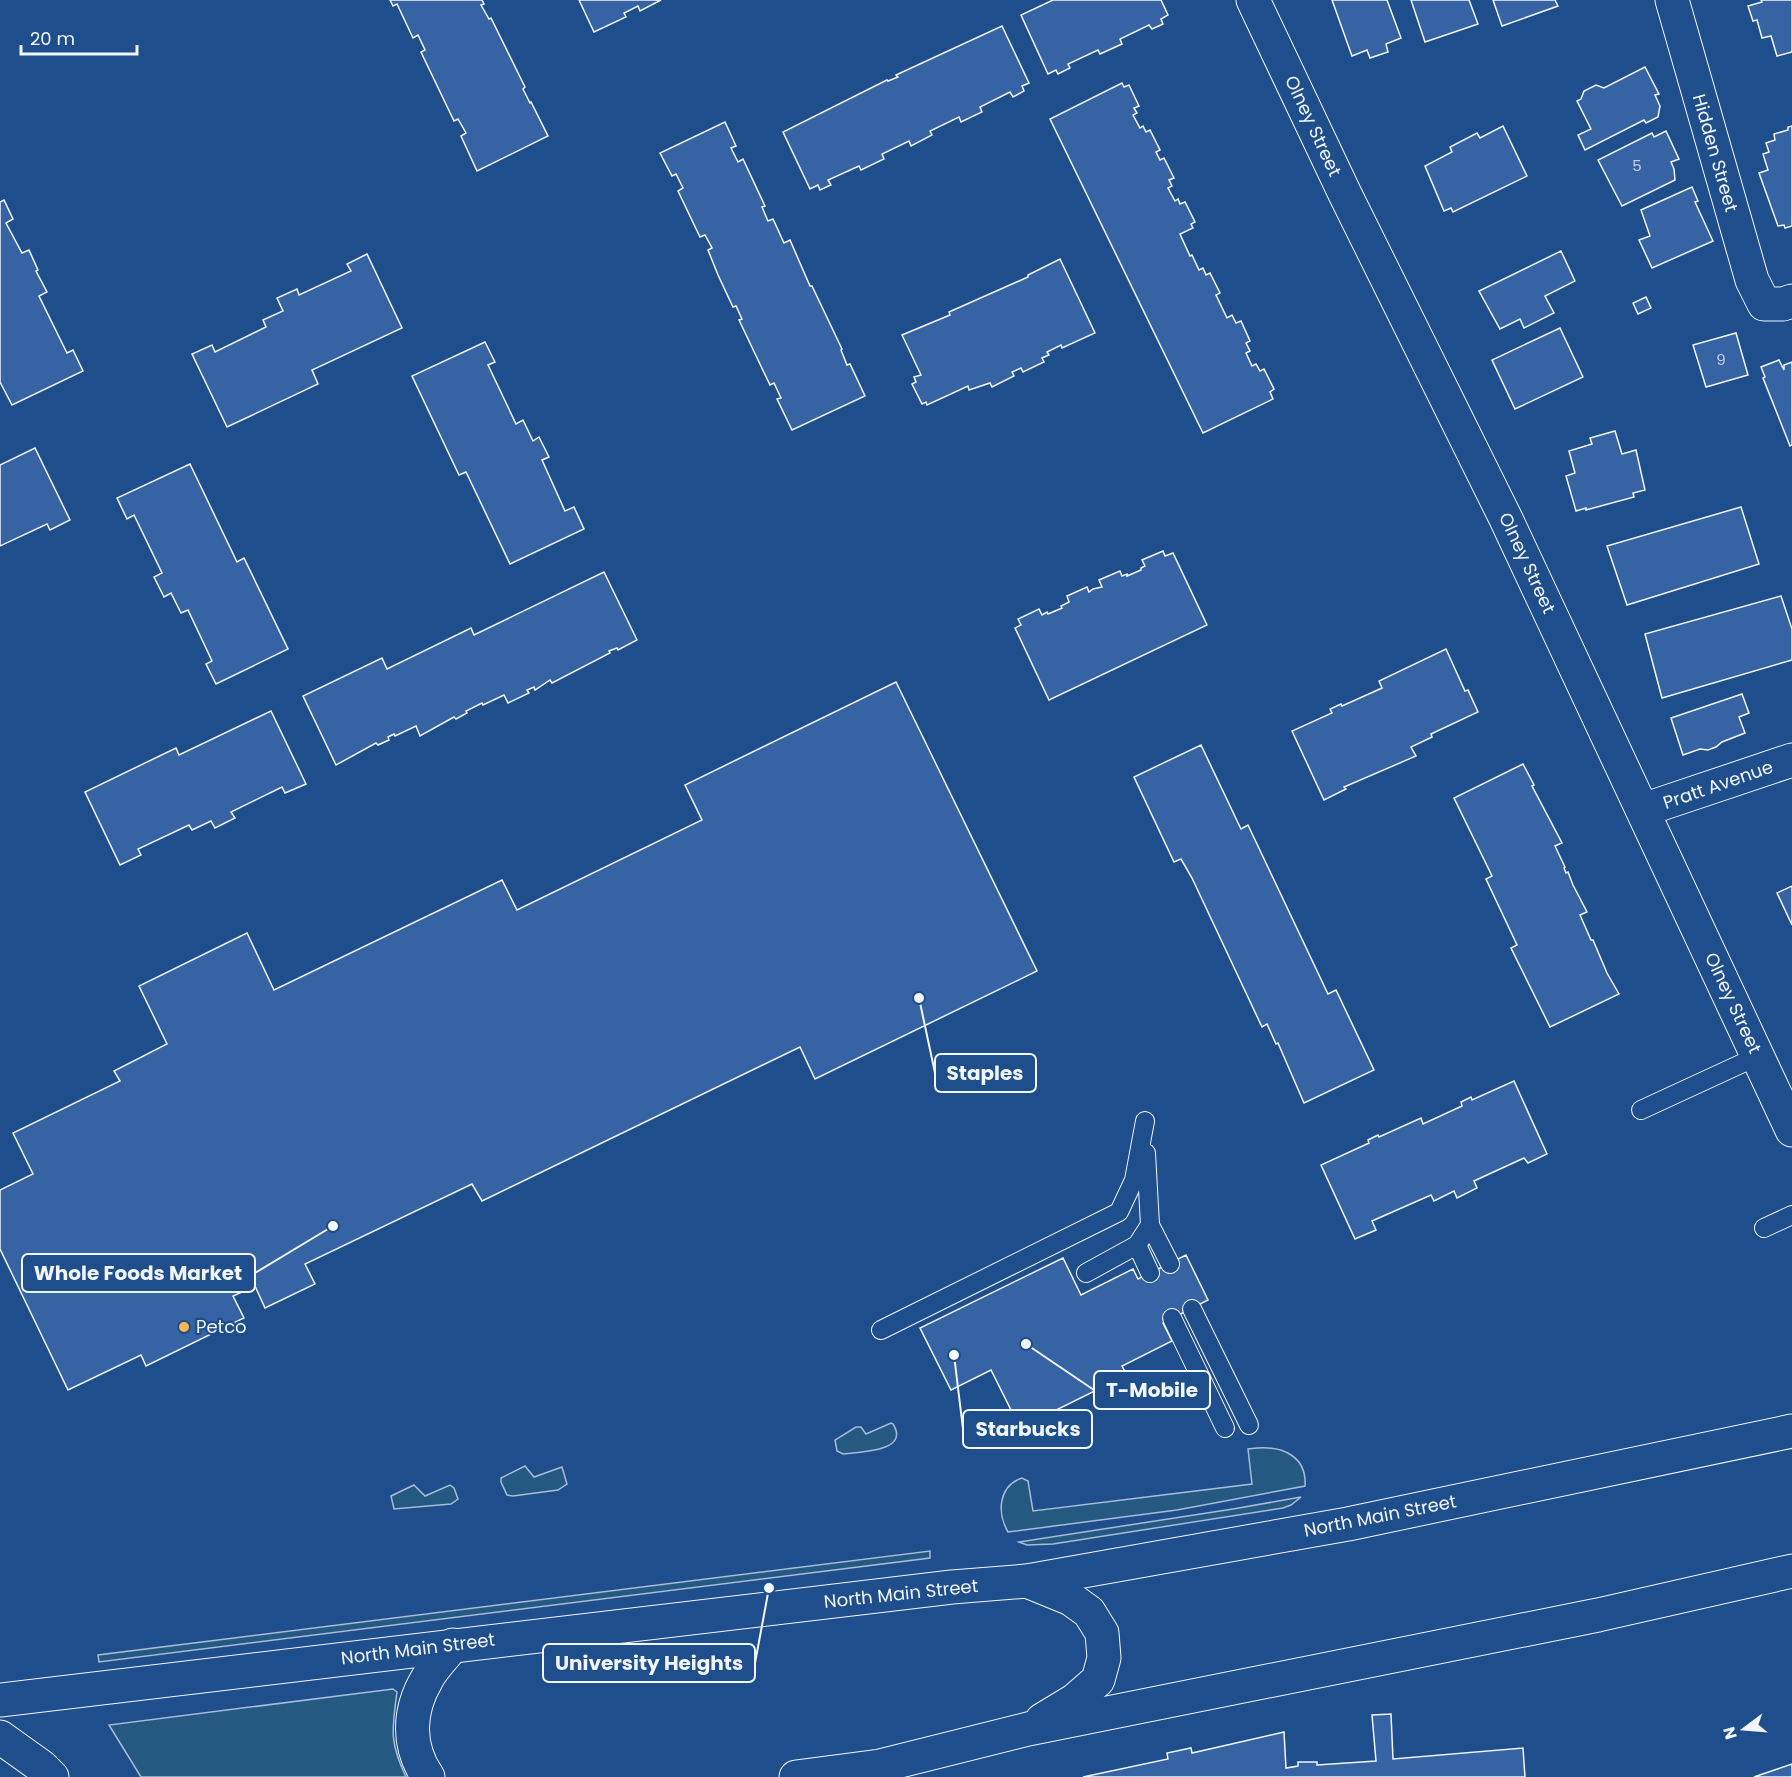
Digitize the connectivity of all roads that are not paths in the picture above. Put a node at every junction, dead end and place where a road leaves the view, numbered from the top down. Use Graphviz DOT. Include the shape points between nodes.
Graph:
graph roads {
  1 [pos="1253,0"];
  2 [pos="1672,0"];
  3 [pos="1778,302"];
  4 [pos="1792,760"];
  5 [pos="1643,810"];
  6 [pos="1758,1056"];
  7 [pos="1641,1110"];
  8 [pos="1792,1130"];
  9 [pos="1792,1215"];
  10 [pos="1150,1225"];
  11 [pos="1764,1228"];
  12 [pos="1137,1245"];
  13 [pos="1170,1263"];
  14 [pos="1086,1273"];
  15 [pos="1150,1273"];
  16 [pos="1192,1309"];
  17 [pos="1172,1318"];
  18 [pos="881,1330"];
  19 [pos="1249,1425"];
  20 [pos="1225,1428"];
  21 [pos="1791,1429"];
  22 [pos="1792,1571"];
  23 [pos="1028,1581"];
  24 [pos="453,1645"];
  25 [pos="0,1700"];
  26 [pos="1028,1729"];
  27 [pos="0,1737"];
  28 [pos="883,1771"];
  29 [pos="52,1777"];
  30 [pos="428,1777"];
  31 [pos="796,1777"];
  1 -- 5 [label="main road, Olney Street"];
  2 -- 3 [label="main road, Hidden Street" via="1752,280"];
  4 -- 5 [label="main road, Pratt Avenue"];
  5 -- 6 [label="main road, Olney Street"];
  6 -- 7 [label="lane"];
  6 -- 8 [label="main road, Olney Street"];
  9 -- 11 [label="lane"];
  10 -- 12 [label="lane"];
  10 -- 13 [label="lane"];
  10 -- 18 [label="lane" via="1145,1121 1134,1180 1119,1212"];
  12 -- 14 [label="lane"];
  12 -- 15 [label="lane"];
  16 -- 19 [label="lane"];
  17 -- 20 [label="lane"];
  21 -- 23 [label="main road, North Main Street" via="1348,1524"];
  22 -- 26 [label="main road" via="1598,1615"];
  23 -- 24 [label="main road, North Main Street"];
  23 -- 26 [label="main road" via="1071,1599 1089,1612 1102,1633 1104,1658 1098,1680 1075,1700"];
  24 -- 25 [label="main road, North Main Street"];
  24 -- 30 [label="main road" via="427,1677 415,1704 411,1729 414,1750"];
  26 -- 28 [label="main road"];
  27 -- 29 [label="main road"];
  28 -- 31 [label="main road"];
}
